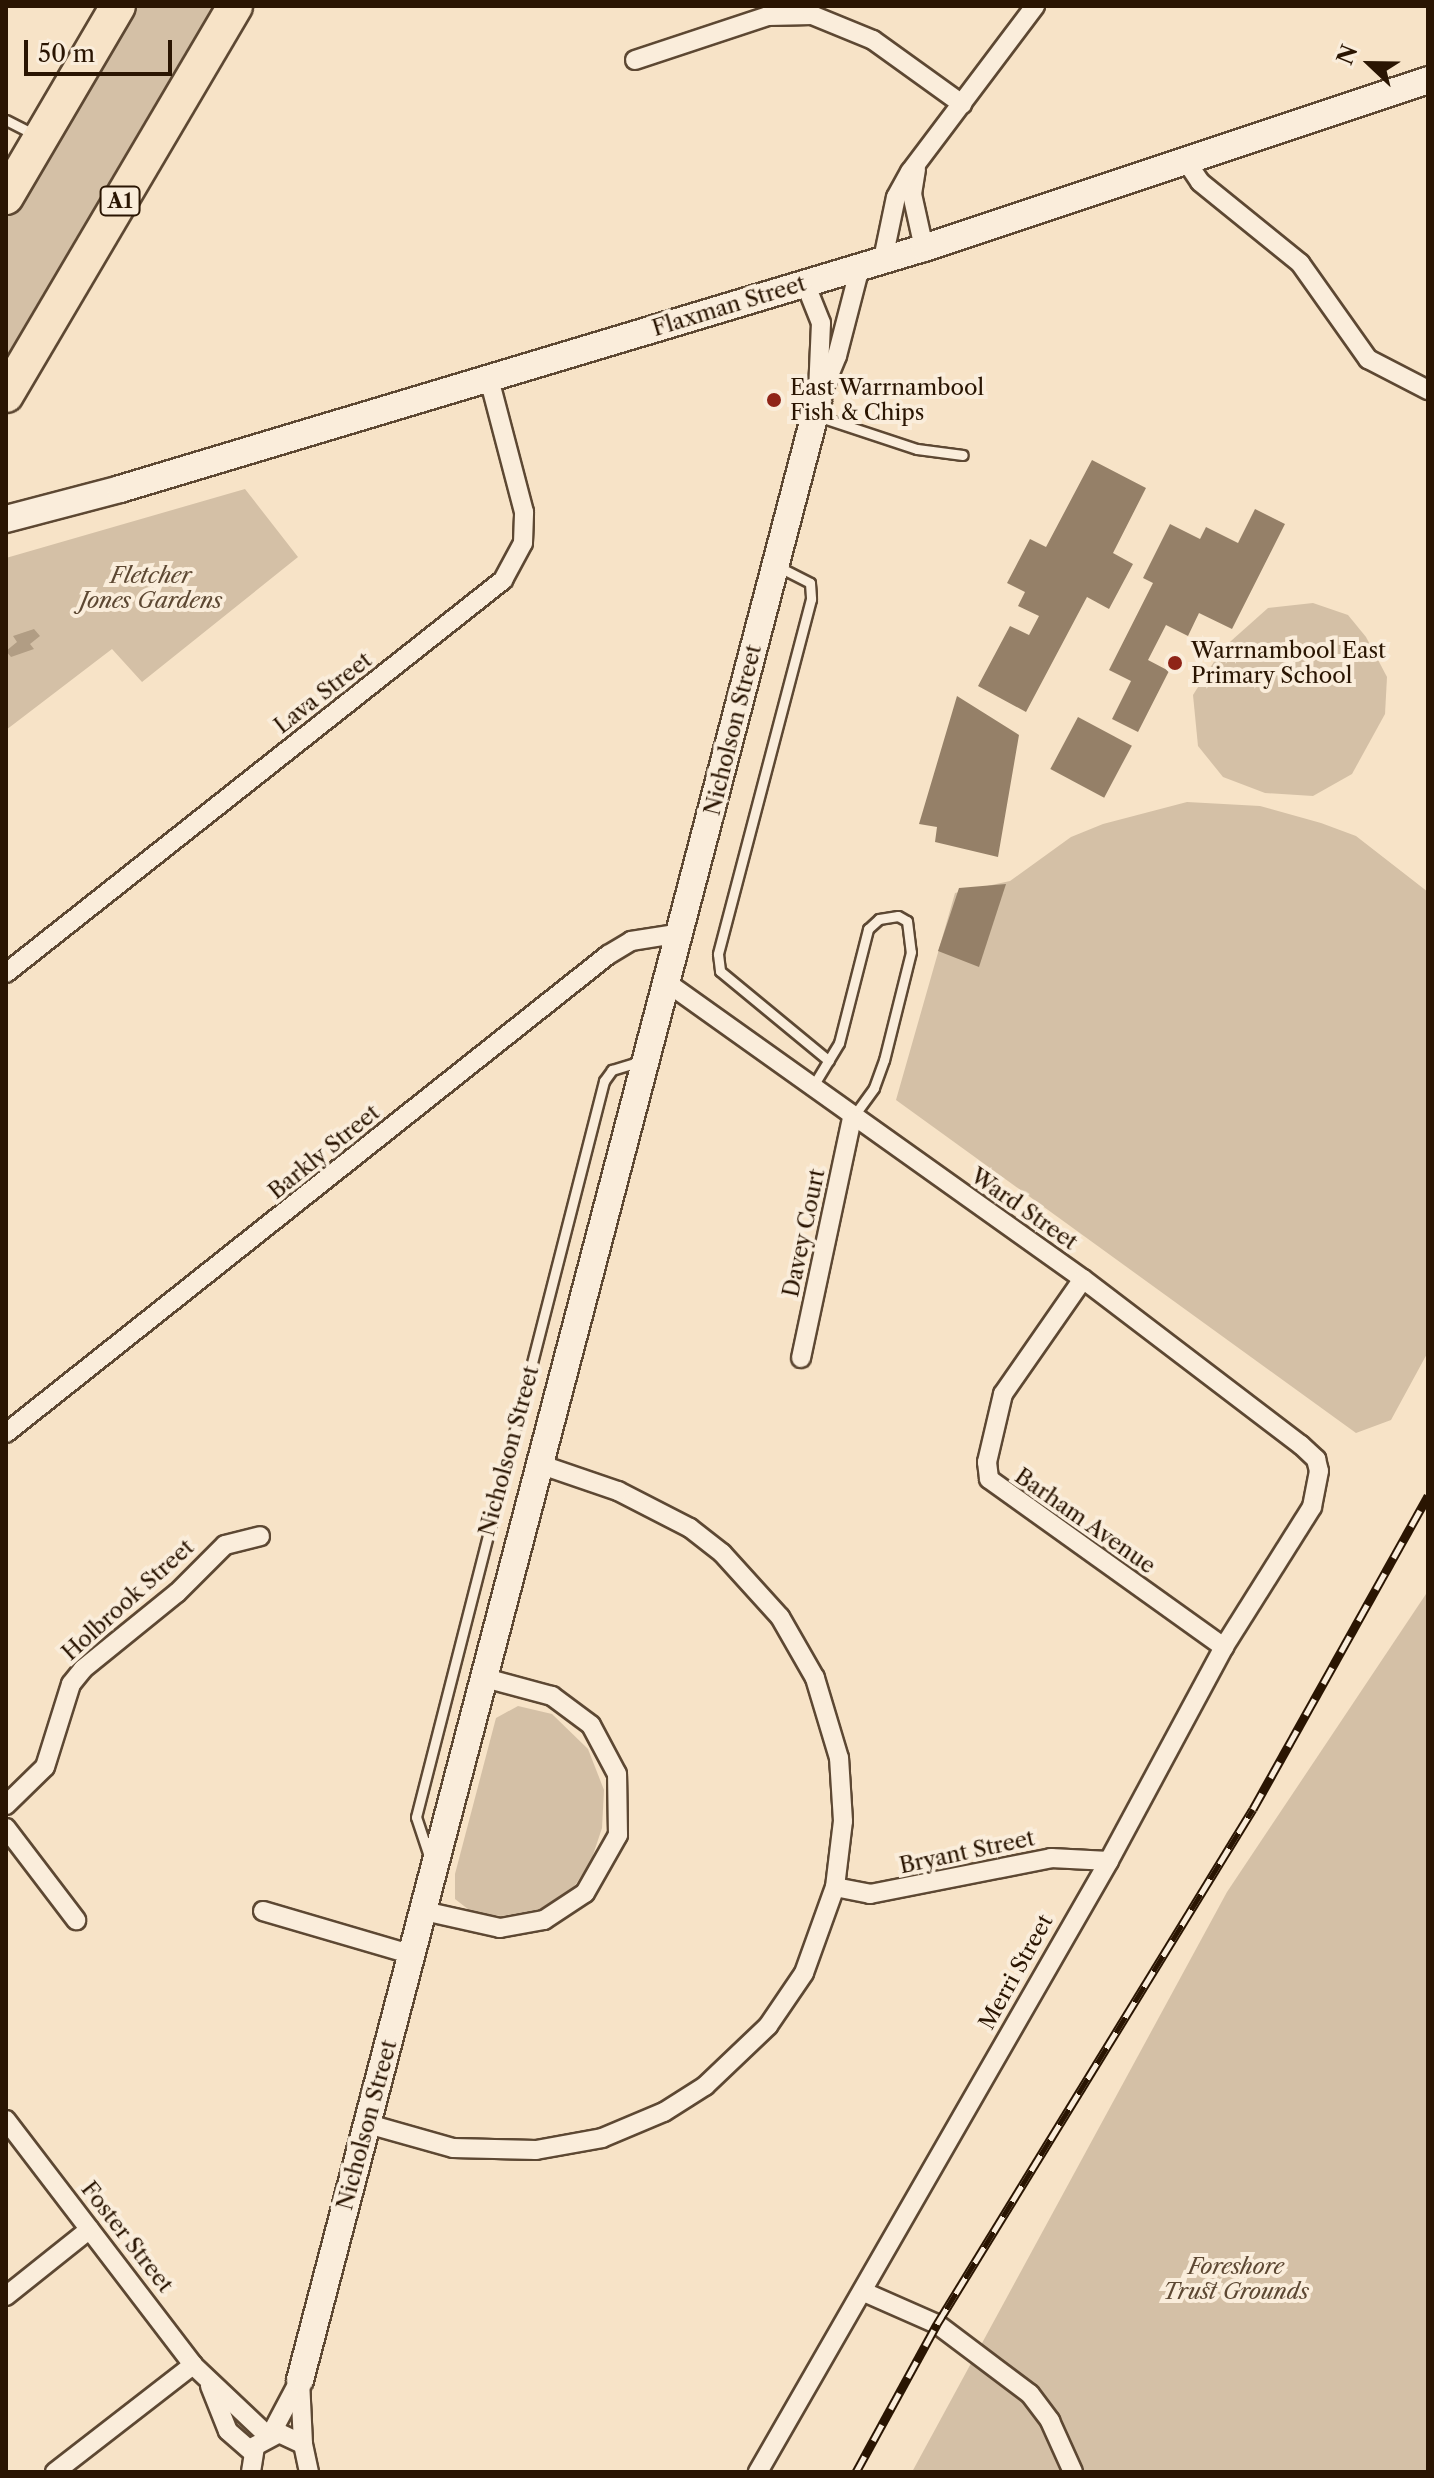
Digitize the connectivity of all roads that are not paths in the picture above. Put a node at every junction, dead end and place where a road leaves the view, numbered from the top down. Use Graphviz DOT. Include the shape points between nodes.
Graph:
graph roads {
  1 [pos="118,6"];
  2 [pos="235,6"];
  3 [pos="1035,6"];
  4 [pos="785,10"];
  5 [pos="635,60"];
  6 [pos="1428,80"];
  7 [pos="962,104"];
  8 [pos="6,120"];
  9 [pos="40,138"];
  10 [pos="925,152"];
  11 [pos="1186,161"];
  12 [pos="6,197"];
  13 [pos="924,248"];
  14 [pos="872,263"];
  15 [pos="805,283"];
  16 [pos="489,379"];
  17 [pos="1428,390"];
  18 [pos="6,395"];
  19 [pos="816,408"];
  20 [pos="963,455"];
  21 [pos="12,515"];
  22 [pos="774,565"];
  23 [pos="682,933"];
  24 [pos="6,973"];
  25 [pos="669,984"];
  26 [pos="649,1059"];
  27 [pos="829,1061"];
  28 [pos="813,1086"];
  29 [pos="852,1118"];
  30 [pos="1083,1279"];
  31 [pos="801,1358"];
  32 [pos="6,1433"];
  33 [pos="542,1465"];
  34 [pos="1316,1495"];
  35 [pos="260,1536"];
  36 [pos="1224,1647"];
  37 [pos="485,1678"];
  38 [pos="6,1805"];
  39 [pos="6,1828"];
  40 [pos="1109,1861"];
  41 [pos="435,1869"];
  42 [pos="835,1887"];
  43 [pos="263,1911"];
  44 [pos="424,1911"];
  45 [pos="76,1920"];
  46 [pos="413,1955"];
  47 [pos="6,2120"];
  48 [pos="368,2124"];
  49 [pos="90,2229"];
  50 [pos="864,2292"];
  51 [pos="6,2296"];
  52 [pos="193,2365"];
  53 [pos="300,2380"];
  54 [pos="209,2383"];
  55 [pos="270,2435"];
  56 [pos="303,2444"];
  57 [pos="252,2452"];
  58 [pos="55,2472"];
  59 [pos="251,2472"];
  60 [pos="309,2472"];
  61 [pos="758,2472"];
  62 [pos="1073,2472"];
  1 -- 9 [label="highway"];
  2 -- 18 [label="highway, A1"];
  3 -- 7 [label="street, Nicholson Street"];
  4 -- 5 [label="street"];
  4 -- 7 [label="street" via="828,18 857,31"];
  6 -- 11 [label="street, Flaxman Street"];
  7 -- 10 [label="street, Nicholson Street"];
  8 -- 9 [label="lane"];
  9 -- 12 [label="highway"];
  10 -- 13 [label="street" via="912,194"];
  10 -- 14 [label="street, Nicholson Street" via="896,197"];
  11 -- 13 [label="street, Flaxman Street"];
  11 -- 17 [label="street" via="1200,182 1300,263 1368,359"];
  13 -- 14 [label="street, Flaxman Street"];
  14 -- 15 [label="street, Flaxman Street"];
  14 -- 19 [label="street, Nicholson Street"];
  15 -- 16 [label="street, Flaxman Street"];
  15 -- 19 [label="street, Nicholson Street" via="821,323"];
  16 -- 21 [label="street, Flaxman Street"];
  16 -- 24 [label="street, Lava Street" via="524,512 523,543 503,580"];
  19 -- 20 [label="lane" via="917,449"];
  19 -- 22 [label="street, Nicholson Street"];
  22 -- 23 [label="street, Nicholson Street"];
  22 -- 27 [label="lane" via="810,583 811,599 718,954 720,971"];
  23 -- 25 [label="street, Nicholson Street"];
  23 -- 32 [label="street, Barkly Street" via="631,941 608,955"];
  25 -- 26 [label="street, Nicholson Street"];
  25 -- 28 [label="street, Ward Street"];
  26 -- 33 [label="street, Nicholson Street"];
  26 -- 41 [label="lane, Nicholson Street" via="612,1070 604,1081 416,1817"];
  27 -- 28 [label="lane"];
  27 -- 29 [label="lane" via="839,1043 868,929 879,919 898,916 907,921 911,952 884,1060 874,1088"];
  28 -- 29 [label="street, Ward Street"];
  29 -- 30 [label="street, Ward Street"];
  29 -- 31 [label="street, Davey Court"];
  30 -- 34 [label="street, Ward Street" via="1301,1445 1316,1459"];
  30 -- 36 [label="street, Barham Avenue" via="1003,1394 987,1462 989,1479"];
  33 -- 37 [label="street, Nicholson Street"];
  33 -- 42 [label="street" via="618,1491 690,1528 722,1553 780,1617 815,1678 836,1744 843,1821"];
  34 -- 36 [label="street, Merri Street"];
  35 -- 38 [label="street, Holbrook Street" via="225,1545 177,1593 83,1669 71,1684 45,1767"];
  36 -- 40 [label="street, Merri Street"];
  37 -- 41 [label="street, Nicholson Street"];
  37 -- 44 [label="street" via="552,1696 591,1725 617,1774 618,1835 585,1893 544,1920 500,1928"];
  39 -- 45 [label="street"];
  40 -- 42 [label="street, Bryant Street" via="1051,1858 870,1894"];
  40 -- 50 [label="street, Merri Street"];
  41 -- 44 [label="street, Nicholson Street"];
  42 -- 48 [label="street" via="804,1973 768,2026 705,2086 664,2112 602,2138 536,2150 453,2148"];
  43 -- 46 [label="street"];
  44 -- 46 [label="street, Nicholson Street"];
  46 -- 48 [label="street, Nicholson Street"];
  47 -- 49 [label="street, Foster Street"];
  48 -- 53 [label="street, Nicholson Street"];
  49 -- 51 [label="street"];
  49 -- 52 [label="street, Foster Street"];
  50 -- 61 [label="street, Merri Street"];
  50 -- 62 [label="street" via="937,2324 1030,2394 1050,2421"];
  52 -- 54 [label="street, Foster Street"];
  52 -- 58 [label="street"];
  53 -- 55 [label="street, Nicholson Street"];
  53 -- 56 [label="street, Nicholson Street"];
  54 -- 55 [label="street, Foster Street"];
  54 -- 57 [label="street, Foster Street" via="228,2431"];
  55 -- 56 [label="street" via="291,2435"];
  55 -- 57 [label="street, Nicholson Street"];
  56 -- 60 [label="street, Nicholson Street"];
  57 -- 59 [label="street"];
}
